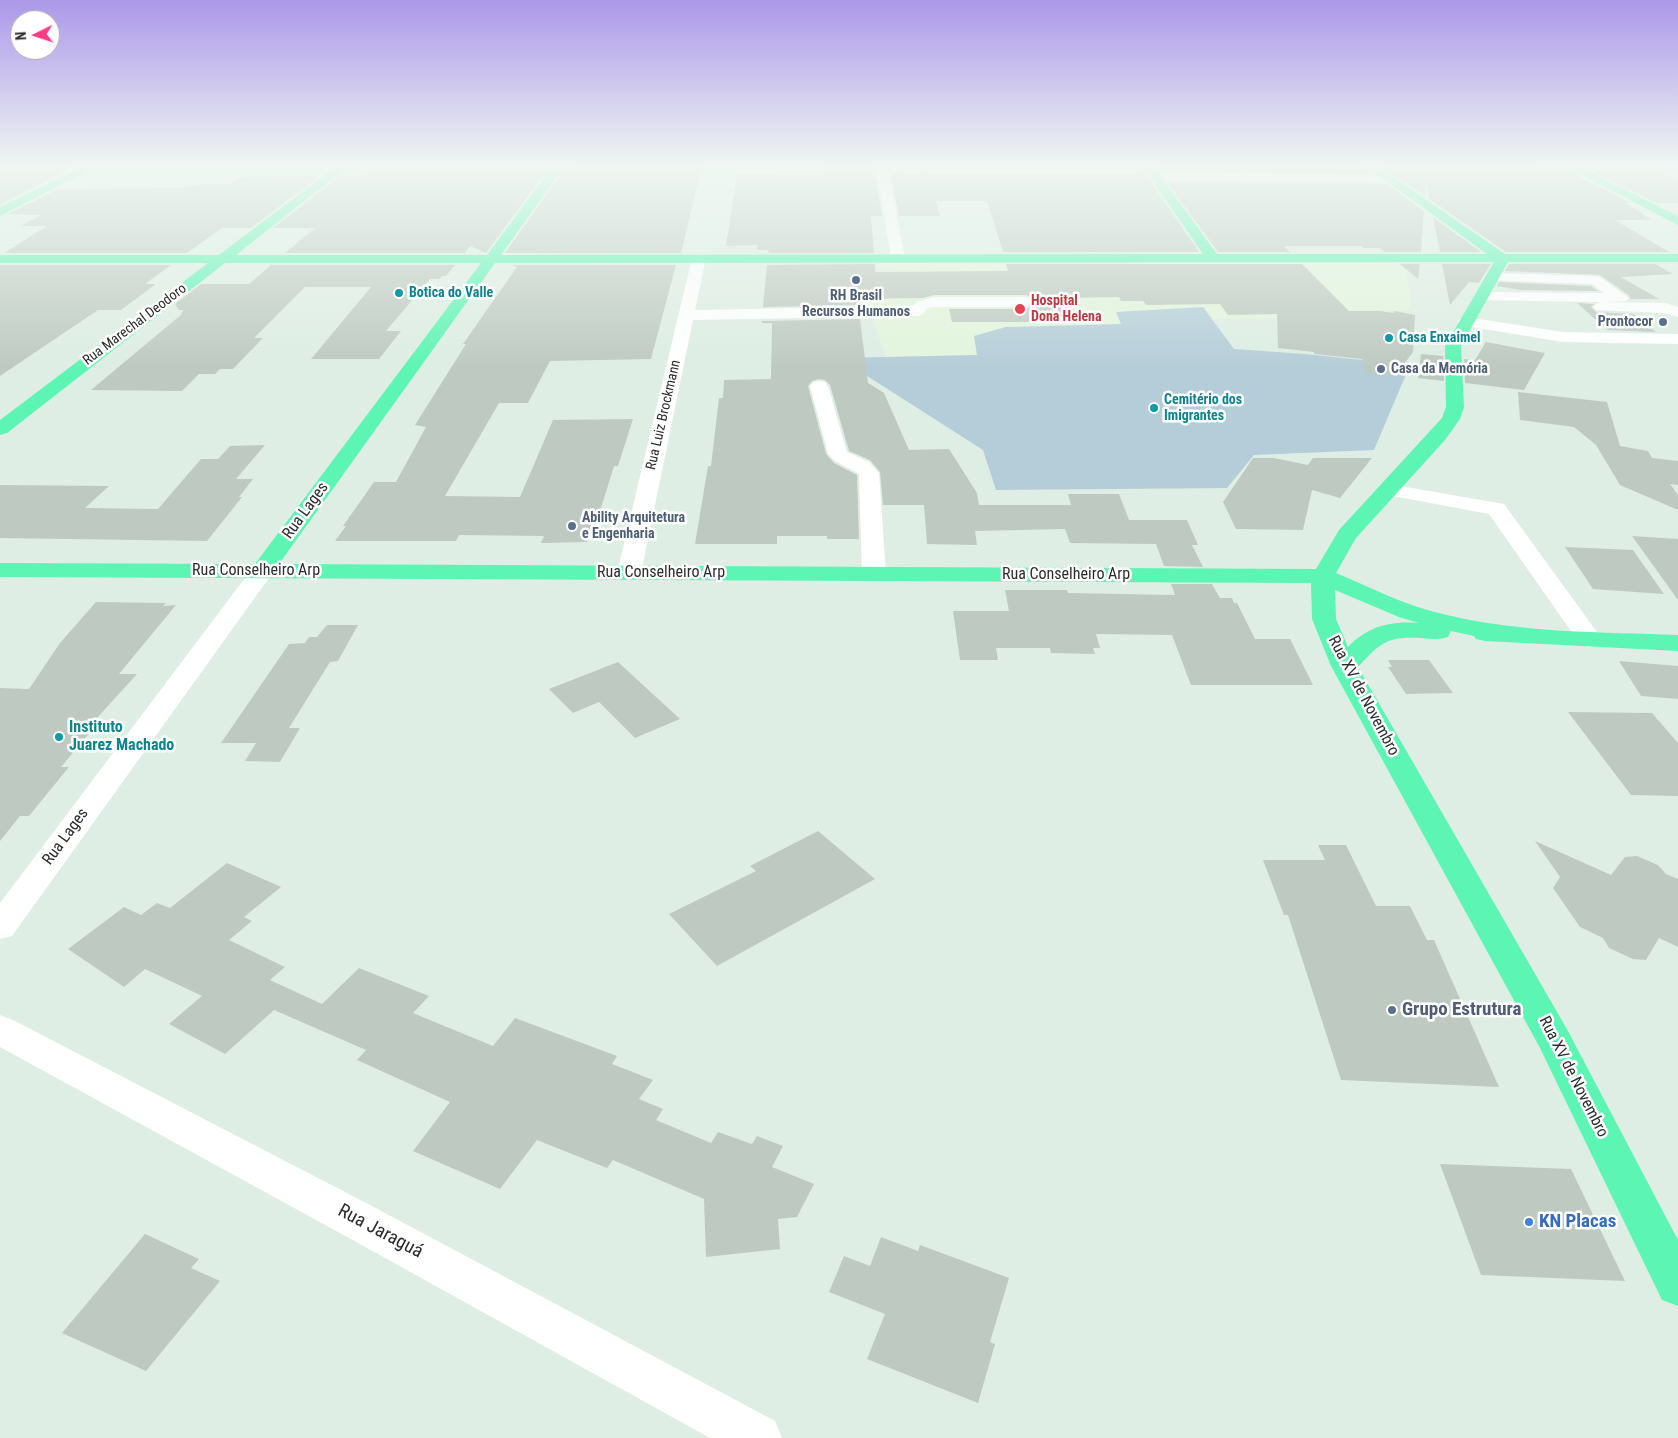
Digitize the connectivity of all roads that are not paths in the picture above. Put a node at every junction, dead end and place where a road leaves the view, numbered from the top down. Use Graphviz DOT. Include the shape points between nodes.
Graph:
graph roads {
  1 [pos="254,234"];
  2 [pos="509,234"];
  3 [pos="894,234"];
  4 [pos="1197,234"];
  5 [pos="1468,234"];
  6 [pos="491,258"];
  7 [pos="700,258"];
  8 [pos="898,258"];
  9 [pos="1214,258"];
  10 [pos="1678,258"];
  11 [pos="0,259"];
  12 [pos="222,259"];
  13 [pos="1503,259"];
  14 [pos="1493,277"];
  15 [pos="1482,297"];
  16 [pos="1026,302"];
  17 [pos="1678,312"];
  18 [pos="687,315"];
  19 [pos="1466,322"];
  20 [pos="1579,338"];
  21 [pos="1678,339"];
  22 [pos="819,386"];
  23 [pos="0,429"];
  24 [pos="1388,490"];
  25 [pos="0,570"];
  26 [pos="262,571"];
  27 [pos="629,573"];
  28 [pos="874,574"];
  29 [pos="1323,576"];
  30 [pos="1502,634"];
  31 [pos="1589,639"];
  32 [pos="1678,643"];
  33 [pos="1344,666"];
  34 [pos="0,927"];
  35 [pos="0,1030"];
  36 [pos="1678,1285"];
  37 [pos="758,1438"];
  1 -- 12 [label="main road, Rua Marechal Deodoro"];
  2 -- 6 [label="main road, Rua Lages"];
  3 -- 8 [label="street"];
  4 -- 9 [label="main road"];
  5 -- 13 [label="main road"];
  6 -- 7 [label="main road"];
  6 -- 12 [label="main road"];
  6 -- 26 [label="main road, Rua Lages"];
  7 -- 8 [label="main road"];
  7 -- 18 [label="street, Rua Luiz Brockmann"];
  8 -- 9 [label="main road"];
  9 -- 13 [label="main road"];
  10 -- 13 [label="main road"];
  11 -- 12 [label="main road"];
  12 -- 23 [label="main road, Rua Marechal Deodoro"];
  13 -- 14 [label="main road"];
  14 -- 15 [label="main road"];
  14 -- 15 [label="street" via="1595,280 1622,298"];
  15 -- 19 [label="main road"];
  16 -- 18 [label="street" via="934,302 922,305 918,311"];
  17 -- 20 [label="street" via="1665,308 1545,308"];
  18 -- 27 [label="street, Rua Luiz Brockmann"];
  19 -- 20 [label="street"];
  19 -- 24 [label="main road" via="1453,346 1456,390 1451,419"];
  20 -- 21 [label="street"];
  22 -- 28 [label="street" via="838,454 869,473"];
  24 -- 29 [label="main road" via="1347,535"];
  24 -- 31 [label="street" via="1496,509"];
  25 -- 26 [label="main road, Rua Conselheiro Arp"];
  26 -- 27 [label="main road, Rua Conselheiro Arp"];
  26 -- 34 [label="street, Rua Lages"];
  27 -- 28 [label="main road, Rua Conselheiro Arp"];
  28 -- 29 [label="main road, Rua Conselheiro Arp"];
  29 -- 30 [label="main road" via="1408,612"];
  29 -- 33 [label="main road, Rua XV de Novembro" via="1324,619"];
  30 -- 31 [label="main road"];
  30 -- 33 [label="main road" via="1406,630 1383,633 1370,639"];
  31 -- 32 [label="main road"];
  33 -- 36 [label="main road, Rua XV de Novembro" via="1556,1042"];
  35 -- 37 [label="street, Rua Jaraguá"];
}
